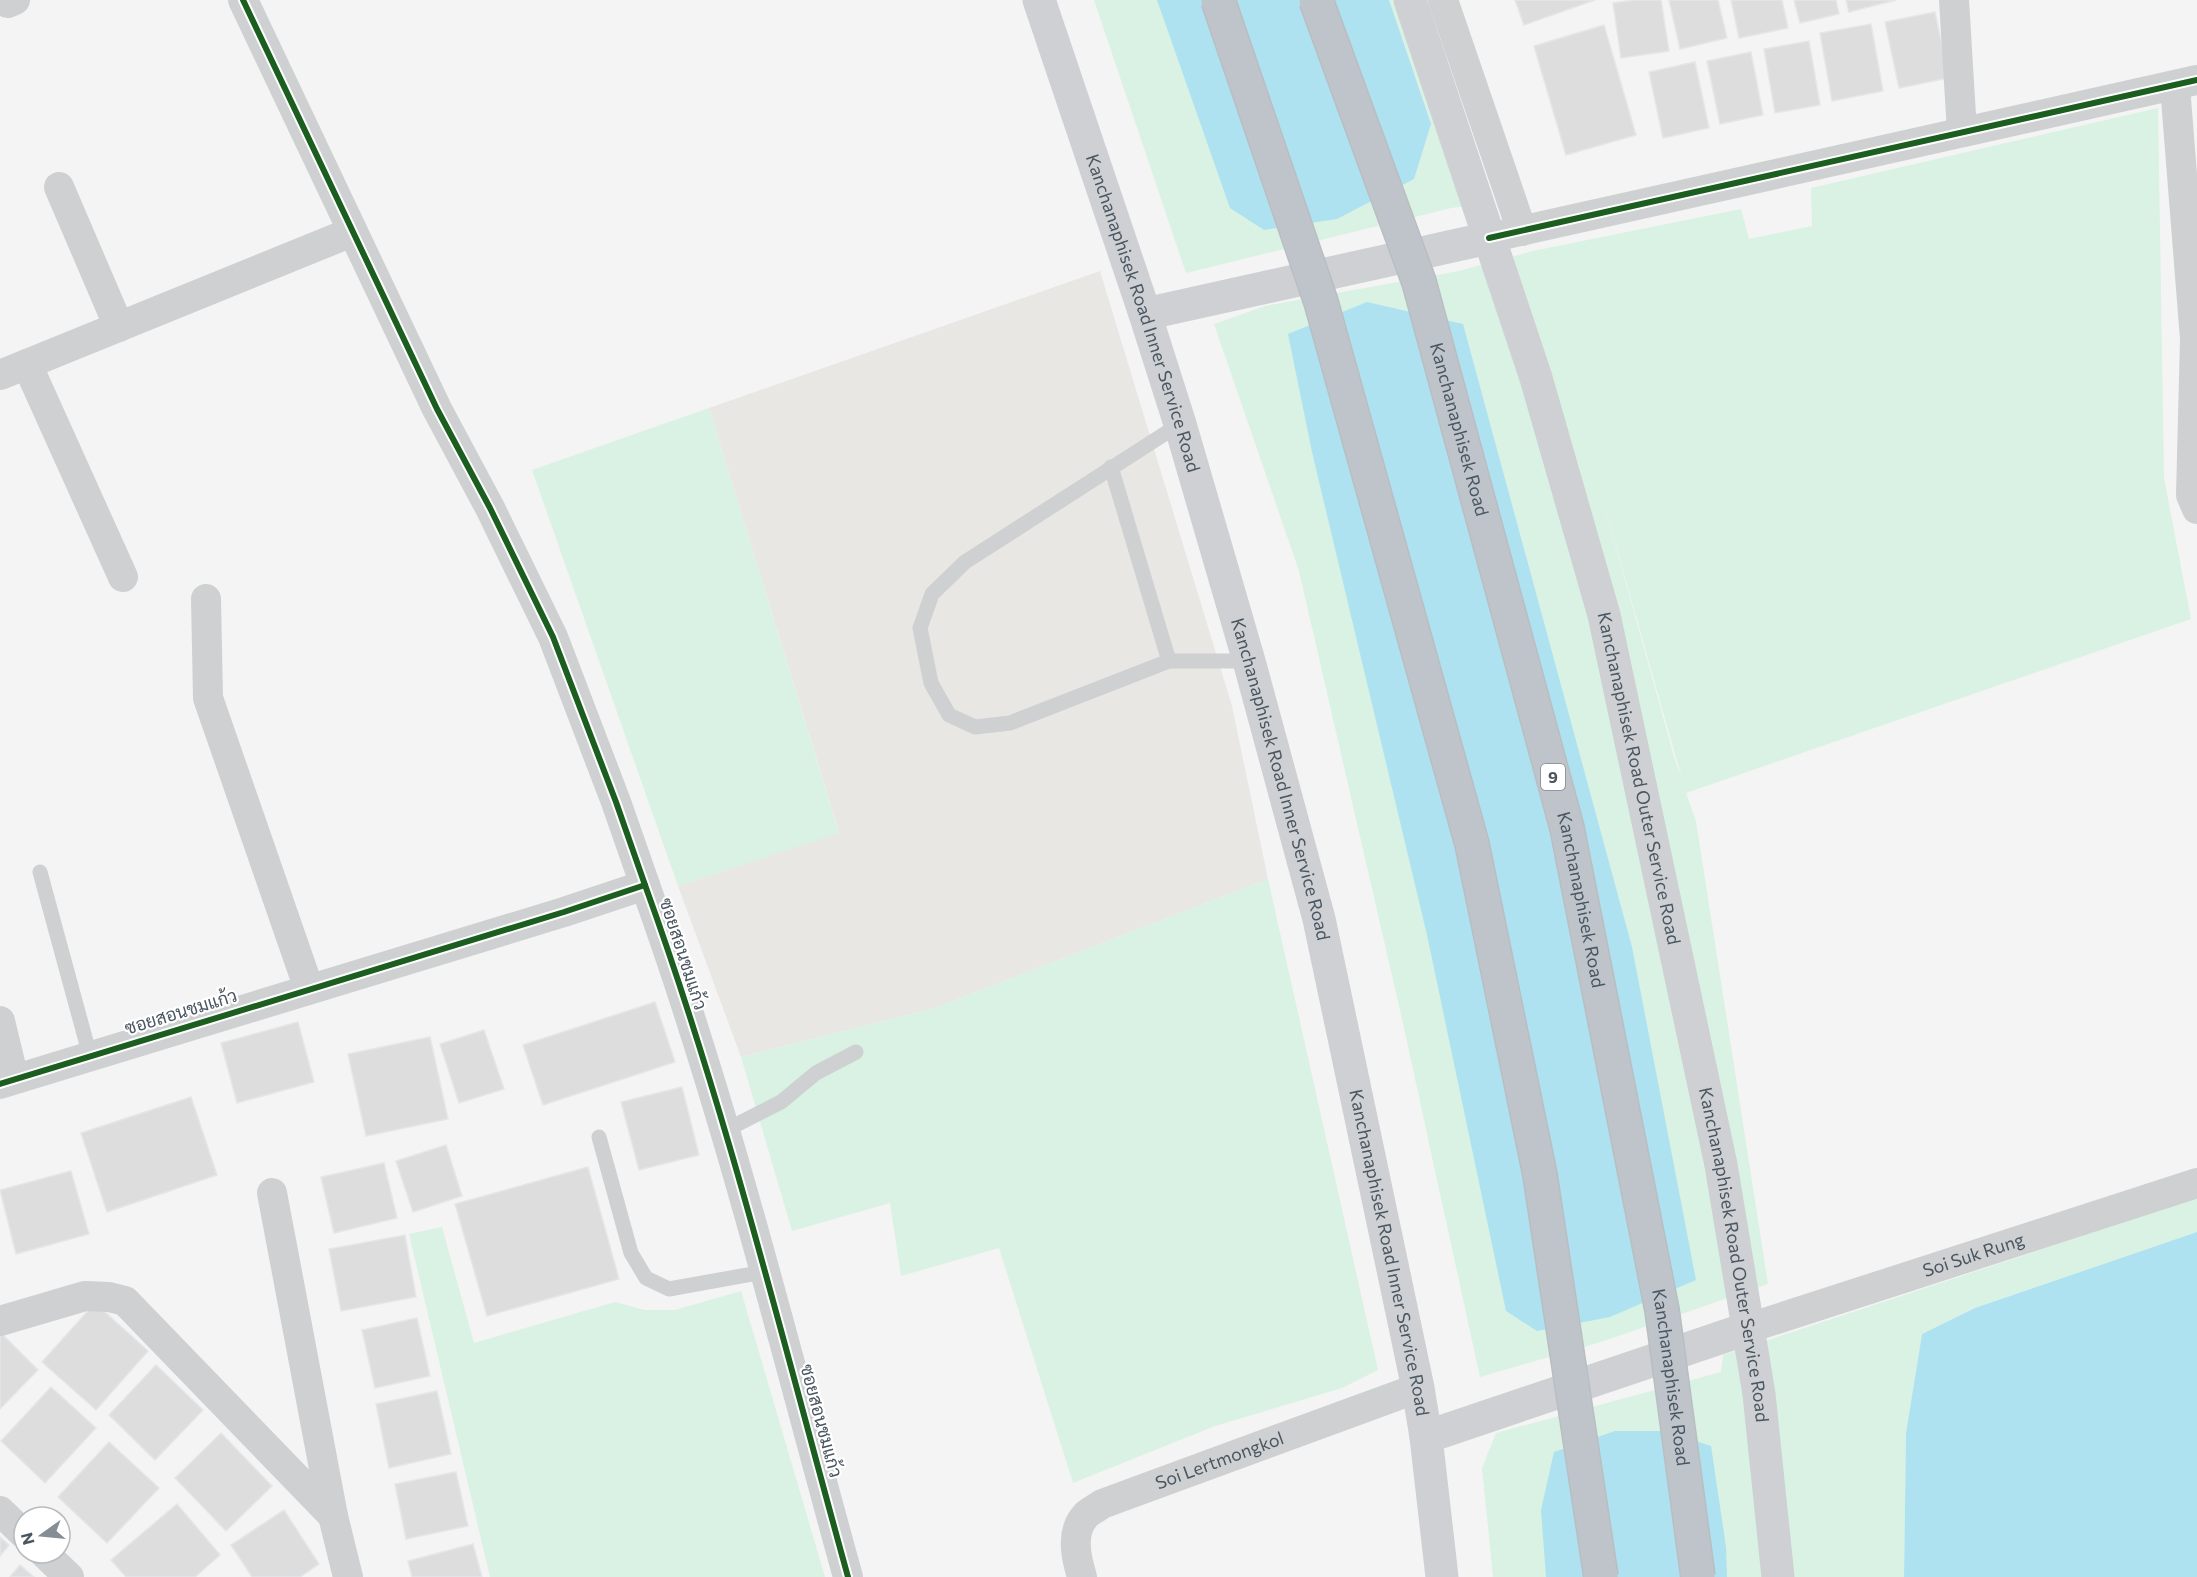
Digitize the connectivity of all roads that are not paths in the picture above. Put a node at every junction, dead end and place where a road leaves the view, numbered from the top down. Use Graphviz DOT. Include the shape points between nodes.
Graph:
graph roads {
  1 [pos="243,0"];
  2 [pos="1039,0"];
  3 [pos="1218,0"];
  4 [pos="1316,0"];
  5 [pos="1410,0"];
  6 [pos="1443,0"];
  7 [pos="1954,0"];
  8 [pos="2186,83"];
  9 [pos="1962,132"];
  10 [pos="59,188"];
  11 [pos="1522,231"];
  12 [pos="352,232"];
  13 [pos="1490,238"];
  14 [pos="1145,314"];
  15 [pos="119,327"];
  16 [pos="2196,339"];
  17 [pos="27,364"];
  18 [pos="0,375"];
  19 [pos="1180,424"];
  20 [pos="1111,467"];
  21 [pos="2197,509"];
  22 [pos="123,577"];
  23 [pos="206,599"];
  24 [pos="1169,661"];
  25 [pos="1249,661"];
  26 [pos="40,872"];
  27 [pos="645,885"];
  28 [pos="309,990"];
  29 [pos="0,1021"];
  30 [pos="856,1052"];
  31 [pos="90,1056"];
  32 [pos="7,1082"];
  33 [pos="724,1131"];
  34 [pos="599,1137"];
  35 [pos="2197,1183"];
  36 [pos="272,1193"];
  37 [pos="764,1272"];
  38 [pos="0,1321"];
  39 [pos="1749,1328"];
  40 [pos="1418,1388"];
  41 [pos="1426,1437"];
  42 [pos="0,1511"];
  43 [pos="333,1516"];
  44 [pos="12,1522"];
  45 [pos="56,1565"];
  46 [pos="69,1577"];
  47 [pos="348,1577"];
  48 [pos="848,1577"];
  49 [pos="1082,1577"];
  50 [pos="1442,1577"];
  51 [pos="1601,1577"];
  52 [pos="1698,1577"];
  53 [pos="1778,1577"];
  1 -- 12 [label="street"];
  2 -- 14 [label="main road, Kanchanaphisek Road Inner Service Road"];
  3 -- 51 [label="highway, bridge" via="1321,303 1472,844 1540,1175"];
  4 -- 52 [label="highway, Kanchanaphisek Road / 9, bridge" via="1419,282 1567,828 1662,1310"];
  5 -- 13 [label="main road, Kanchanaphisek Road Outer Service Road"];
  6 -- 11 [label="street"];
  7 -- 9 [label="street"];
  8 -- 9 [label="street"];
  8 -- 16 [label="street"];
  9 -- 11 [label="street"];
  10 -- 15 [label="street"];
  11 -- 13 [label="street"];
  12 -- 15 [label="street"];
  12 -- 27 [label="street" via="553,638"];
  13 -- 14 [label="main road"];
  13 -- 39 [label="main road, Kanchanaphisek Road Outer Service Road" via="1536,378 1604,615 1721,1165"];
  14 -- 19 [label="main road, Kanchanaphisek Road Inner Service Road"];
  15 -- 17 [label="street"];
  16 -- 21 [label="street" via="2191,495"];
  17 -- 18 [label="street"];
  17 -- 22 [label="street"];
  19 -- 20 [label="lane"];
  19 -- 25 [label="main road, Kanchanaphisek Road Inner Service Road"];
  20 -- 24 [label="lane"];
  20 -- 24 [label="lane" via="965,562 932,594 920,628 931,682 948,715 975,727 1010,723"];
  23 -- 28 [label="street" via="208,698"];
  24 -- 25 [label="lane"];
  25 -- 40 [label="main road, Kanchanaphisek Road Inner Service Road" via="1319,919"];
  26 -- 31 [label="lane"];
  27 -- 28 [label="street, ซอยสอนชมแก้ว"];
  27 -- 33 [label="street, ซอยสอนชมแก้ว"];
  28 -- 31 [label="street, ซอยสอนชมแก้ว"];
  29 -- 32 [label="street"];
  30 -- 33 [label="lane" via="816,1072 781,1102"];
  31 -- 32 [label="street, ซอยสอนชมแก้ว"];
  33 -- 37 [label="street, ซอยสอนชมแก้ว"];
  34 -- 37 [label="lane" via="631,1253 646,1278 669,1289"];
  35 -- 39 [label="street, Soi Suk Rung"];
  36 -- 43 [label="street"];
  37 -- 48 [label="street, ซอยสอนชมแก้ว"];
  38 -- 43 [label="street" via="85,1296 124,1301"];
  39 -- 41 [label="main road"];
  39 -- 53 [label="main road, Kanchanaphisek Road Outer Service Road"];
  40 -- 41 [label="main road, Kanchanaphisek Road Inner Service Road"];
  40 -- 49 [label="street, Soi Lertmongkol" via="1102,1504 1085,1516 1075,1537"];
  41 -- 50 [label="main road, Kanchanaphisek Road Inner Service Road"];
  42 -- 44 [label="street"];
  43 -- 47 [label="street"];
  45 -- 46 [label="street"];
}
